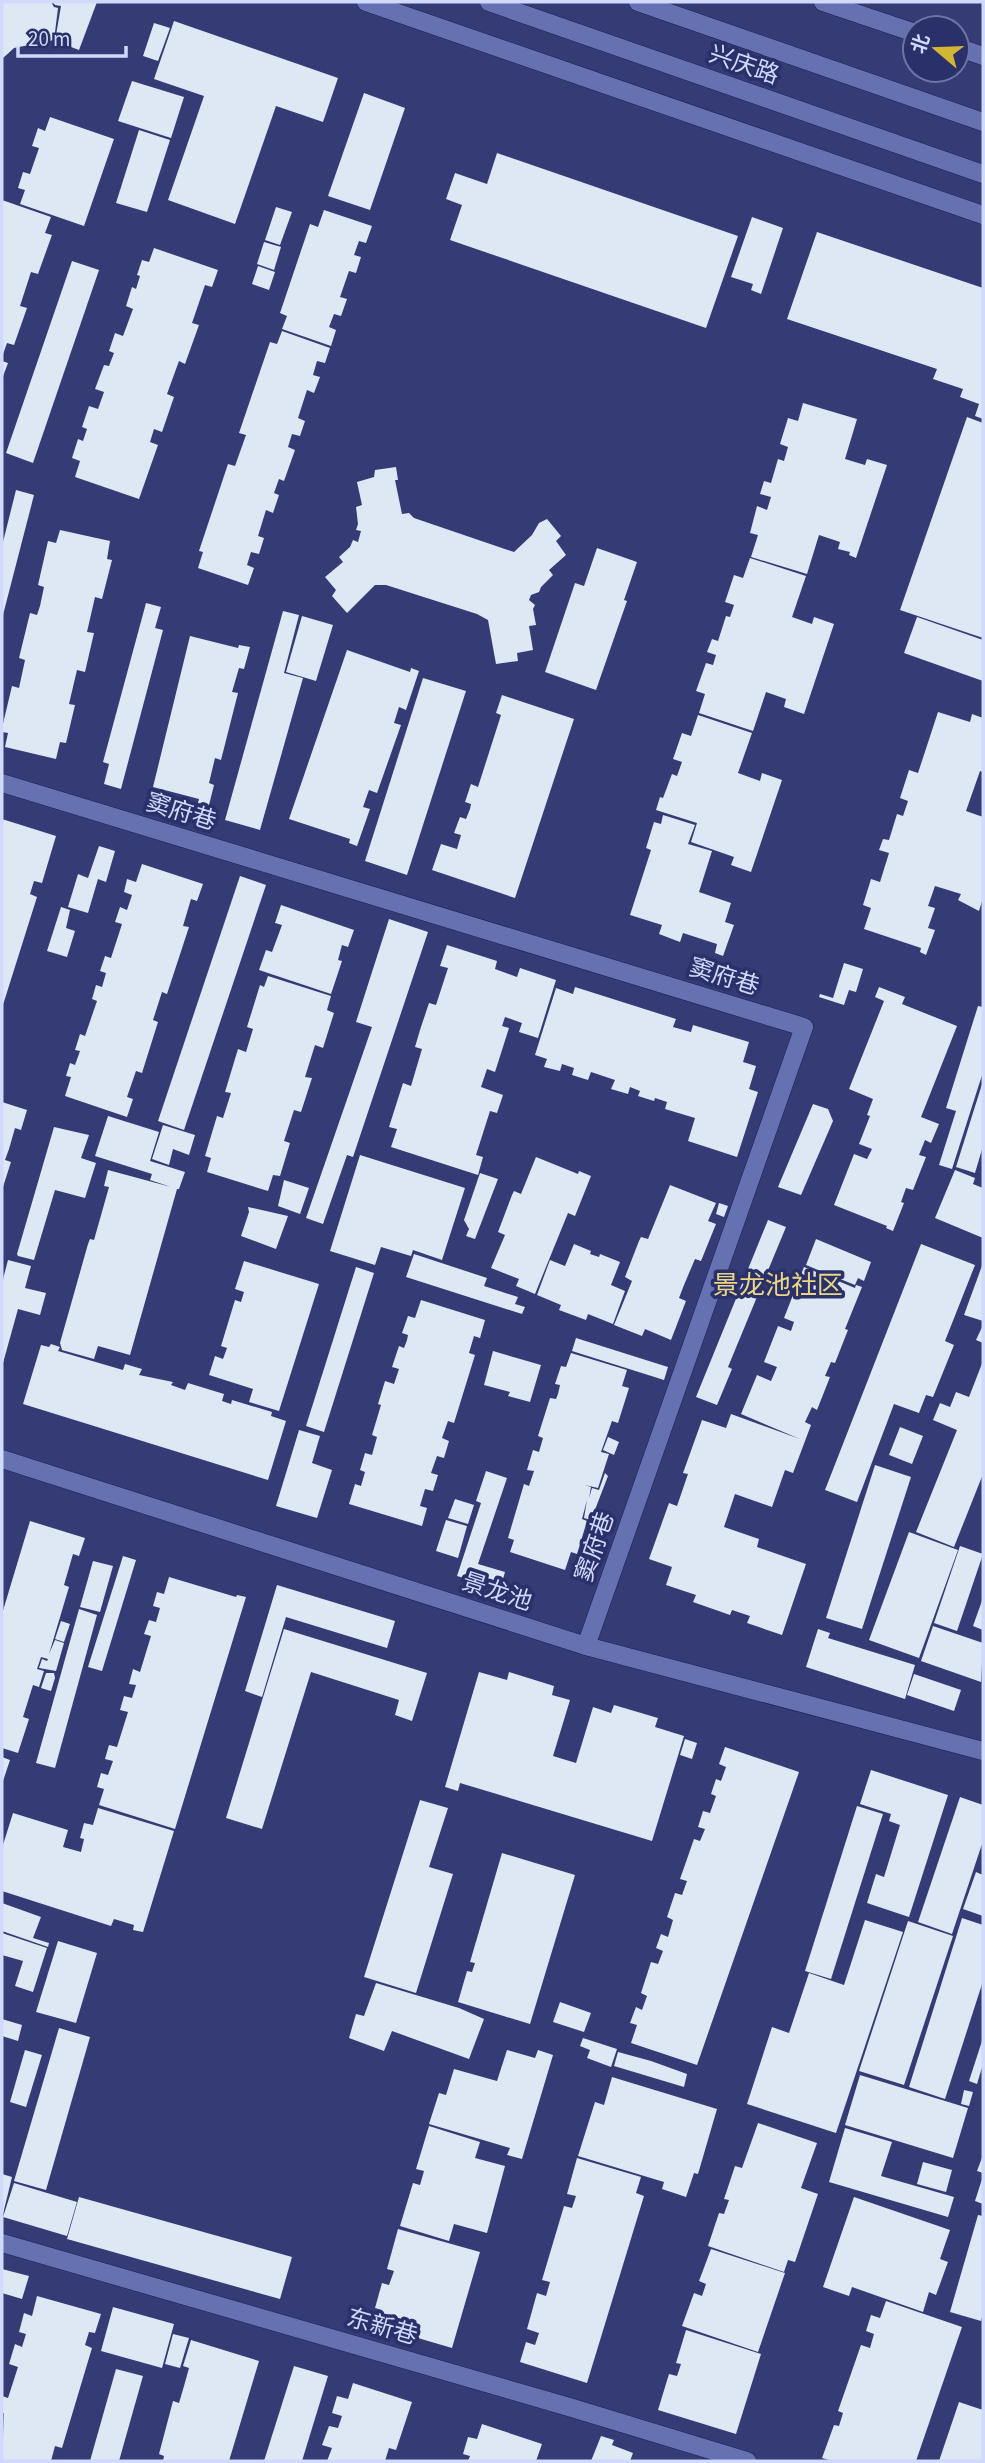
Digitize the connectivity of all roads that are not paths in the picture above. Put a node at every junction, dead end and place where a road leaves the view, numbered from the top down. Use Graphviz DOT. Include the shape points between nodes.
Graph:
graph roads {
  1 [pos="366,2"];
  2 [pos="489,2"];
  3 [pos="638,2"];
  4 [pos="823,2"];
  5 [pos="901,28"];
  6 [pos="983,122"];
  7 [pos="983,174"];
  8 [pos="983,215"];
  9 [pos="2,783"];
  10 [pos="2,1460"];
  11 [pos="586,1646"];
  12 [pos="983,1751"];
  13 [pos="2,2243"];
  14 [pos="747,2461"];
  1 -- 8 [label="street"];
  2 -- 7 [label="street, 兴庆路"];
  3 -- 6 [label="street, 兴庆路"];
  4 -- 5 [label="street"];
  9 -- 11 [label="street, 窦府巷" via="804,1027"];
  10 -- 11 [label="street, 景龙池"];
  11 -- 12 [label="street, 景龙池"];
  13 -- 14 [label="street, 东新巷"];
}
